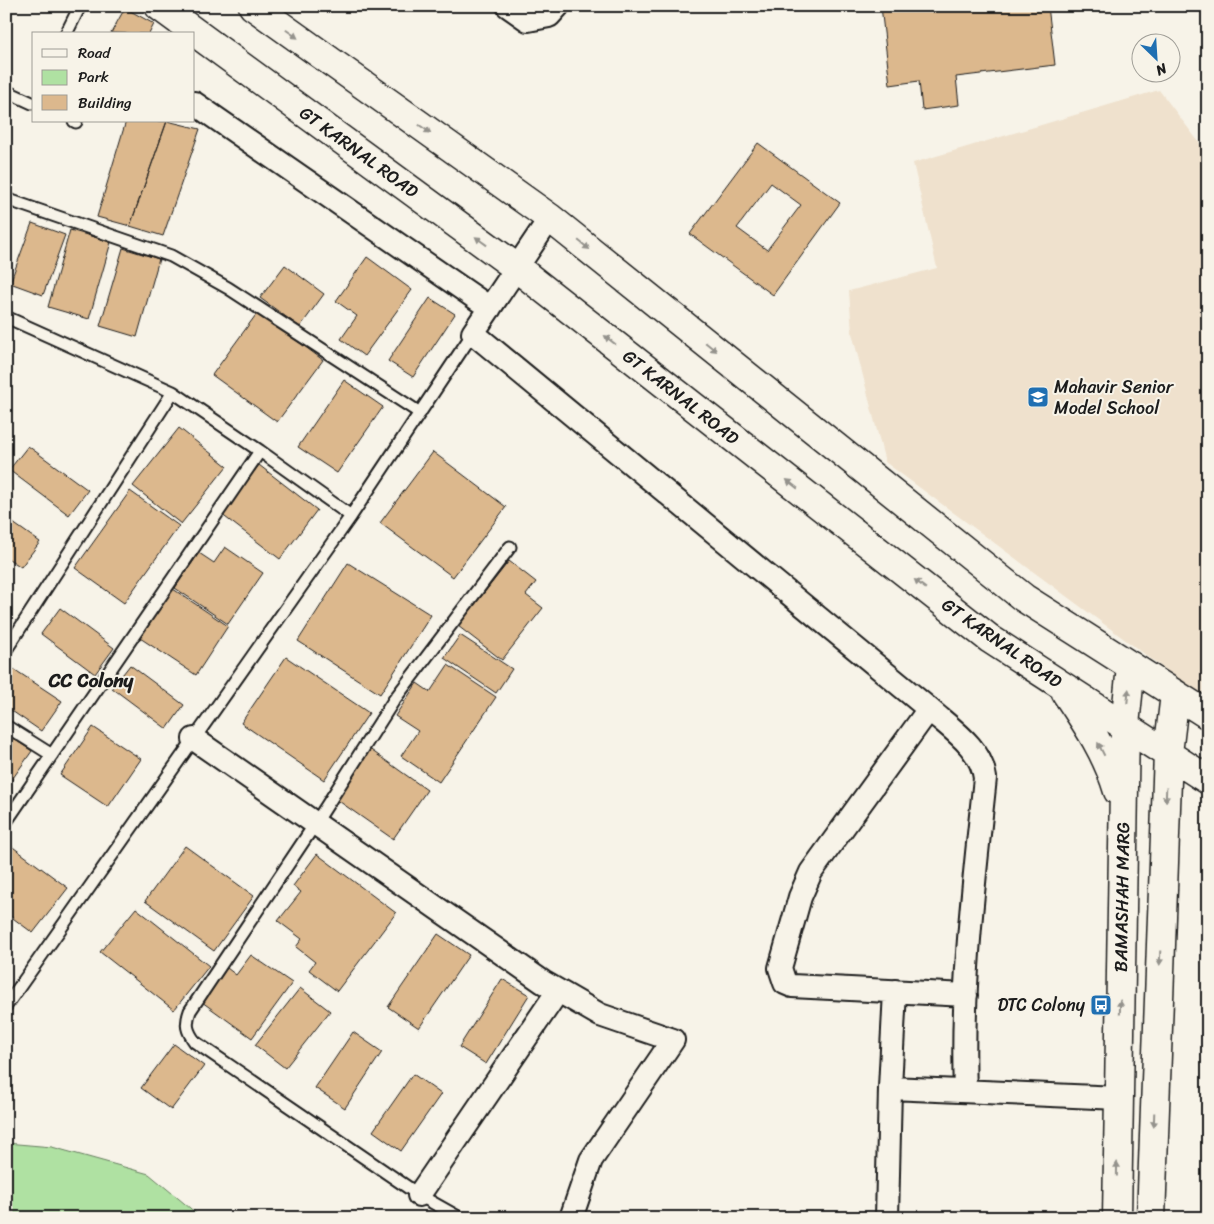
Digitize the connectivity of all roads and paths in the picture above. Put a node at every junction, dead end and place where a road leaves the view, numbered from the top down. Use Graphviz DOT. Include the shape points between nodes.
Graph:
graph roads {
  1 [pos="80,6"];
  2 [pos="159,6"];
  3 [pos="253,6"];
  4 [pos="508,6"];
  5 [pos="558,6"];
  6 [pos="182,29"];
  7 [pos="67,32"];
  8 [pos="195,38"];
  9 [pos="6,91"];
  10 [pos="32,102"];
  11 [pos="195,104"];
  12 [pos="6,199"];
  13 [pos="550,218"];
  14 [pos="517,268"];
  15 [pos="490,308"];
  16 [pos="6,317"];
  17 [pos="473,333"];
  18 [pos="173,392"];
  19 [pos="420,413"];
  20 [pos="260,451"];
  21 [pos="351,516"];
  22 [pos="510,546"];
  23 [pos="6,650"];
  24 [pos="1131,666"];
  25 [pos="1060,684"];
  26 [pos="1175,694"];
  27 [pos="929,709"];
  28 [pos="1208,715"];
  29 [pos="6,726"];
  30 [pos="1125,726"];
  31 [pos="194,739"];
  32 [pos="1168,753"];
  33 [pos="52,755"];
  34 [pos="1208,780"];
  35 [pos="1124,812"];
  36 [pos="6,822"];
  37 [pos="315,824"];
  38 [pos="558,991"];
  39 [pos="895,991"];
  40 [pos="966,995"];
  41 [pos="6,1006"];
  42 [pos="1119,1050"];
  43 [pos="1157,1052"];
  44 [pos="890,1088"];
  45 [pos="965,1091"];
  46 [pos="1119,1098"];
  47 [pos="419,1195"];
  48 [pos="460,1218"];
  49 [pos="572,1218"];
  50 [pos="887,1218"];
  51 [pos="1116,1218"];
  52 [pos="1150,1218"];
  1 -- 7 [label="lane"];
  2 -- 6 [label="main road, GT KARNAL ROAD"];
  3 -- 13 [label="main road, one-way"];
  4 -- 5 [label="street" via="528,20 549,16"];
  14 -- 8 [label="main road, GT KARNAL ROAD, one-way"];
  9 -- 10 [label="lane"];
  11 -- 15 [label="street"];
  12 -- 19 [label="lane" via="172,256 228,288"];
  13 -- 14 [label="street"];
  13 -- 24 [label="main road, one-way" via="1024,598"];
  14 -- 15 [label="street"];
  25 -- 14 [label="main road, GT KARNAL ROAD, one-way" via="990,639"];
  15 -- 17 [label="street"];
  16 -- 18 [label="lane"];
  17 -- 19 [label="lane"];
  17 -- 27 [label="street"];
  18 -- 20 [label="lane"];
  18 -- 23 [label="lane"];
  19 -- 21 [label="lane"];
  20 -- 21 [label="lane"];
  20 -- 33 [label="lane"];
  21 -- 31 [label="lane"];
  22 -- 37 [label="lane" via="394,700"];
  24 -- 26 [label="main road"];
  30 -- 24 [label="main road, BAMASHAH MARG, one-way"];
  25 -- 30 [label="main road, GT KARNAL ROAD"];
  35 -- 25 [label="main road, one-way" via="1112,769 1093,733"];
  26 -- 28 [label="main road"];
  26 -- 32 [label="main road"];
  27 -- 39 [label="street" via="811,872 800,897 780,968 785,982 792,986"];
  27 -- 40 [label="street" via="977,753 985,778 970,904"];
  29 -- 33 [label="lane"];
  30 -- 32 [label="main road, GT KARNAL ROAD"];
  30 -- 35 [label="main road, BAMASHAH MARG"];
  31 -- 37 [label="street"];
  31 -- 41 [label="lane"];
  32 -- 34 [label="main road, GT KARNAL ROAD"];
  32 -- 43 [label="main road, one-way"];
  33 -- 36 [label="lane"];
  42 -- 35 [label="main road, BAMASHAH MARG, one-way"];
  37 -- 38 [label="street"];
  37 -- 47 [label="lane" via="190,1011 186,1022 188,1032 203,1048"];
  38 -- 47 [label="street"];
  38 -- 49 [label="street" via="600,1015 673,1040 591,1160"];
  39 -- 40 [label="street"];
  39 -- 44 [label="street"];
  40 -- 45 [label="street"];
  42 -- 43 [label="main road"];
  42 -- 46 [label="main road, BAMASHAH MARG"];
  43 -- 52 [label="main road, one-way"];
  44 -- 45 [label="street"];
  44 -- 50 [label="street"];
  45 -- 46 [label="street"];
  51 -- 46 [label="main road, BAMASHAH MARG, one-way"];
  47 -- 48 [label="lane"];
}
